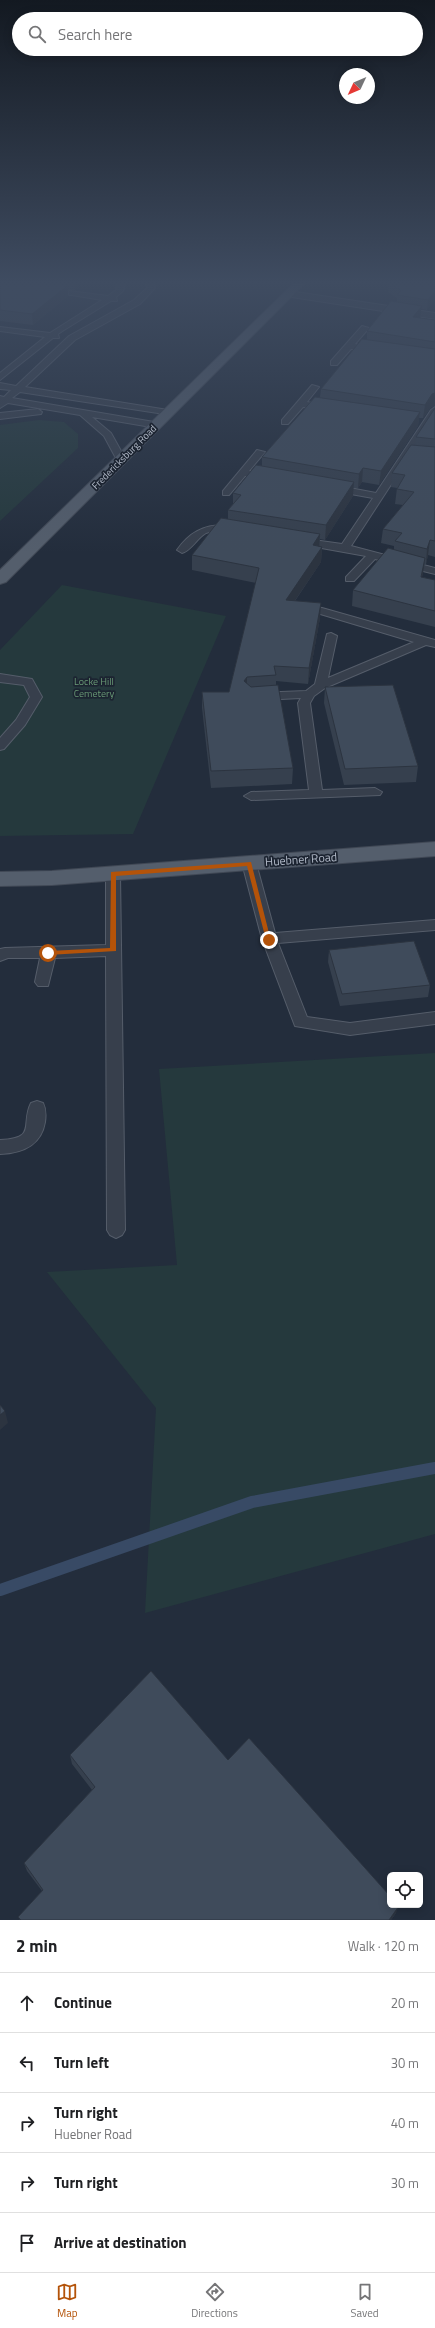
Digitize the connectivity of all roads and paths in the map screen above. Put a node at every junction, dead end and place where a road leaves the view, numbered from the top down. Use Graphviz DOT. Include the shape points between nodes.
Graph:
graph roads {
  1 [pos="208,374"];
  2 [pos="34,375"];
  3 [pos="0,386"];
  4 [pos="315,387"];
  5 [pos="18,389"];
  6 [pos="65,396"];
  7 [pos="2,402"];
  8 [pos="301,404"];
  9 [pos="58,409"];
  10 [pos="340,410"];
  11 [pos="435,410"];
  12 [pos="81,413"];
  13 [pos="168,413"];
  14 [pos="0,416"];
  15 [pos="285,422"];
  16 [pos="156,425"];
  17 [pos="260,452"];
  18 [pos="406,454"];
  19 [pos="421,456"];
  20 [pos="121,460"];
  21 [pos="243,473"];
  22 [pos="280,479"];
  23 [pos="326,487"];
  24 [pos="226,493"];
  25 [pos="378,496"];
  26 [pos="240,530"];
  27 [pos="292,539"];
  28 [pos="344,548"];
  29 [pos="182,550"];
  30 [pos="373,555"];
  31 [pos="435,571"];
  32 [pos="0,579"];
  33 [pos="350,579"];
  34 [pos="299,608"];
  35 [pos="331,636"];
  36 [pos="429,643"];
  37 [pos="0,678"];
  38 [pos="321,685"];
  39 [pos="309,694"];
  40 [pos="252,697"];
  41 [pos="0,746"];
  42 [pos="375,792"];
  43 [pos="316,794"];
  44 [pos="251,796"];
  45 [pos="435,849"];
  46 [pos="249,864"];
  47 [pos="113,874"];
  48 [pos="0,879"];
  49 [pos="435,925"];
  50 [pos="269,940"];
  51 [pos="113,950"];
  52 [pos="48,953"];
  53 [pos="0,956"];
  54 [pos="43,982"];
  55 [pos="435,1018"];
  56 [pos="36,1108"];
  57 [pos="0,1147"];
  58 [pos="116,1230"];
  1 -- 13 [label="main road, Fredericksburg Road"];
  2 -- 5 [label="lane"];
  2 -- 6 [label="lane" via="47,388"];
  3 -- 5 [label="lane"];
  4 -- 8 [label="lane"];
  5 -- 6 [label="lane"];
  5 -- 7 [label="lane"];
  6 -- 13 [label="lane"];
  7 -- 9 [label="lane"];
  8 -- 10 [label="lane"];
  8 -- 15 [label="lane"];
  9 -- 12 [label="lane"];
  9 -- 14 [label="lane"];
  11 -- 18 [label="lane" via="423,422"];
  12 -- 16 [label="lane"];
  12 -- 20 [label="lane" via="108,435"];
  13 -- 16 [label="main road, Fredericksburg Road"];
  16 -- 20 [label="main road, Fredericksburg Road"];
  17 -- 21 [label="lane"];
  18 -- 19 [label="lane"];
  18 -- 25 [label="lane"];
  20 -- 32 [label="main road, Fredericksburg Road"];
  21 -- 22 [label="lane"];
  21 -- 24 [label="lane"];
  23 -- 25 [label="lane"];
  25 -- 28 [label="lane"];
  26 -- 29 [label="lane" via="225,528 200,531"];
  27 -- 28 [label="lane"];
  28 -- 30 [label="lane"];
  30 -- 31 [label="lane"];
  30 -- 33 [label="lane"];
  34 -- 36 [label="lane" via="318,610"];
  35 -- 38 [label="lane"];
  36 -- 38 [label="lane"];
  37 -- 41 [label="lane" via="28,682 36,697 21,722"];
  38 -- 39 [label="lane"];
  39 -- 40 [label="lane"];
  39 -- 43 [label="lane" via="304,703"];
  42 -- 43 [label="lane"];
  43 -- 44 [label="lane"];
  45 -- 46 [label="main road, Huebner Road"];
  46 -- 47 [label="main road, Huebner Road"];
  46 -- 50 [label="lane"];
  47 -- 48 [label="main road, Huebner Road"];
  47 -- 51 [label="lane"];
  49 -- 50 [label="lane"];
  50 -- 55 [label="lane" via="301,1022 350,1029"];
  51 -- 52 [label="lane"];
  51 -- 58 [label="lane"];
  52 -- 53 [label="lane" via="5,953"];
  52 -- 54 [label="lane"];
  56 -- 57 [label="lane" via="38,1125 31,1138 14,1147"];
}
